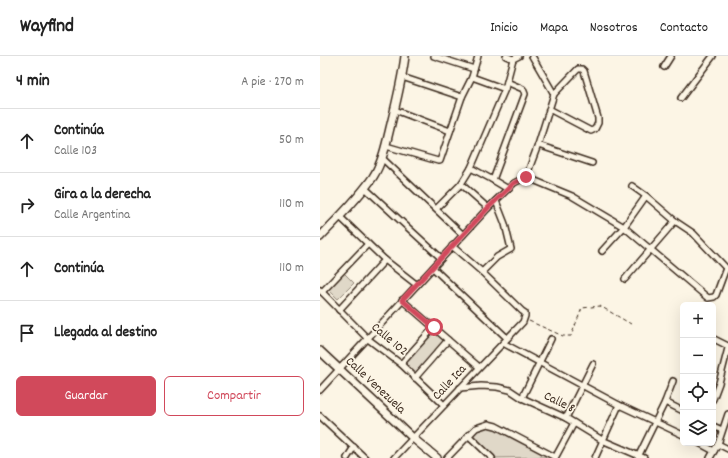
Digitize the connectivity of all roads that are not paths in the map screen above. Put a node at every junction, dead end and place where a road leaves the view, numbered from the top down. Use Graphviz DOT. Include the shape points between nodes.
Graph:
graph roads {
  1 [pos="405,56"];
  2 [pos="434,56"];
  3 [pos="478,56"];
  4 [pos="506,56"];
  5 [pos="519,56"];
  6 [pos="532,56"];
  7 [pos="672,56"];
  8 [pos="713,56"];
  9 [pos="513,59"];
  10 [pos="664,67"];
  11 [pos="474,70"];
  12 [pos="472,77"];
  13 [pos="402,78"];
  14 [pos="507,82"];
  15 [pos="505,89"];
  16 [pos="554,94"];
  17 [pos="462,97"];
  18 [pos="681,98"];
  19 [pos="549,109"];
  20 [pos="395,110"];
  21 [pos="450,131"];
  22 [pos="538,145"];
  23 [pos="386,146"];
  24 [pos="382,158"];
  25 [pos="592,163"];
  26 [pos="471,168"];
  27 [pos="526,177"];
  28 [pos="493,180"];
  29 [pos="461,184"];
  30 [pos="632,186"];
  31 [pos="365,188"];
  32 [pos="508,189"];
  33 [pos="646,196"];
  34 [pos="496,201"];
  35 [pos="488,208"];
  36 [pos="436,209"];
  37 [pos="340,216"];
  38 [pos="675,221"];
  39 [pos="624,227"];
  40 [pos="463,235"];
  41 [pos="320,237"];
  42 [pos="368,244"];
  43 [pos="452,246"];
  44 [pos="650,250"];
  45 [pos="602,251"];
  46 [pos="441,258"];
  47 [pos="385,260"];
  48 [pos="433,268"];
  49 [pos="727,269"];
  50 [pos="482,272"];
  51 [pos="625,279"];
  52 [pos="417,285"];
  53 [pos="321,291"];
  54 [pos="402,300"];
  55 [pos="339,310"];
  56 [pos="434,327"];
  57 [pos="507,338"];
  58 [pos="368,339"];
  59 [pos="448,340"];
  60 [pos="551,340"];
  61 [pos="716,340"];
  62 [pos="503,343"];
  63 [pos="728,347"];
  64 [pos="320,351"];
  65 [pos="539,362"];
  66 [pos="401,364"];
  67 [pos="593,364"];
  68 [pos="479,367"];
  69 [pos="339,370"];
  70 [pos="415,378"];
  71 [pos="673,381"];
  72 [pos="582,385"];
  73 [pos="460,388"];
  74 [pos="320,390"];
  75 [pos="716,391"];
  76 [pos="522,398"];
  77 [pos="665,402"];
  78 [pos="444,405"];
  79 [pos="619,405"];
  80 [pos="681,410"];
  81 [pos="728,414"];
  82 [pos="320,416"];
  83 [pos="566,418"];
  84 [pos="655,422"];
  85 [pos="574,423"];
  86 [pos="716,427"];
  87 [pos="722,430"];
  88 [pos="680,434"];
  89 [pos="468,435"];
  90 [pos="414,438"];
  91 [pos="602,440"];
  92 [pos="718,444"];
  93 [pos="705,446"];
  94 [pos="354,448"];
  95 [pos="728,449"];
  96 [pos="714,451"];
  97 [pos="640,457"];
  98 [pos="347,458"];
  99 [pos="365,458"];
  100 [pos="394,458"];
  101 [pos="437,458"];
  102 [pos="447,458"];
  103 [pos="492,458"];
  104 [pos="555,458"];
  105 [pos="595,458"];
  106 [pos="710,458"];
  1 -- 13 [label="main road"];
  2 -- 11 [label="street"];
  3 -- 11 [label="street"];
  4 -- 9 [label="street"];
  5 -- 9 [label="street"];
  6 -- 16 [label="street"];
  7 -- 10 [label="street"];
  8 -- 18 [label="street"];
  9 -- 14 [label="street"];
  11 -- 12 [label="street"];
  12 -- 15 [label="street"];
  12 -- 17 [label="street"];
  13 -- 17 [label="street"];
  13 -- 20 [label="main road"];
  14 -- 15 [label="street"];
  14 -- 28 [label="street" via="523,89 525,94"];
  15 -- 26 [label="street"];
  16 -- 19 [label="street"];
  16 -- 19 [label="street" via="578,69 582,69 598,123 591,131"];
  17 -- 21 [label="street"];
  19 -- 22 [label="street"];
  20 -- 21 [label="street"];
  20 -- 23 [label="main road"];
  21 -- 23 [label="street" via="441,159 438,161"];
  22 -- 25 [label="street"];
  22 -- 27 [label="street"];
  23 -- 24 [label="main road"];
  24 -- 31 [label="main road"];
  24 -- 36 [label="street"];
  26 -- 28 [label="street"];
  26 -- 29 [label="street"];
  27 -- 32 [label="street"];
  27 -- 39 [label="street" via="572,196"];
  28 -- 32 [label="street"];
  29 -- 35 [label="street"];
  29 -- 36 [label="street"];
  30 -- 33 [label="street"];
  31 -- 37 [label="main road"];
  31 -- 46 [label="street"];
  32 -- 34 [label="street"];
  33 -- 38 [label="street"];
  33 -- 39 [label="street"];
  34 -- 35 [label="street"];
  34 -- 50 [label="street" via="511,249 497,257"];
  35 -- 40 [label="street"];
  36 -- 40 [label="street"];
  37 -- 41 [label="main road"];
  37 -- 42 [label="street"];
  38 -- 44 [label="street"];
  38 -- 49 [label="street" via="693,232"];
  39 -- 44 [label="street"];
  39 -- 45 [label="street"];
  40 -- 43 [label="street"];
  42 -- 47 [label="street"];
  42 -- 53 [label="street"];
  43 -- 46 [label="street"];
  43 -- 50 [label="street"];
  44 -- 49 [label="street" via="708,298 716,295"];
  44 -- 51 [label="street"];
  46 -- 48 [label="street"];
  47 -- 52 [label="street"];
  47 -- 55 [label="street"];
  48 -- 52 [label="street"];
  48 -- 57 [label="street"];
  50 -- 57 [label="street, Calle Ica" via="524,313 524,321"];
  52 -- 54 [label="street"];
  53 -- 55 [label="street, Calle 102"];
  54 -- 56 [label="street"];
  54 -- 58 [label="street"];
  55 -- 58 [label="street, Calle 102"];
  56 -- 59 [label="street"];
  56 -- 66 [label="street"];
  57 -- 62 [label="street, Calle Ica"];
  58 -- 66 [label="street, Calle 102"];
  58 -- 69 [label="street"];
  59 -- 68 [label="street"];
  59 -- 70 [label="street"];
  60 -- 65 [label="street"];
  61 -- 63 [label="street"];
  62 -- 65 [label="street"];
  62 -- 68 [label="street, Calle Ica"];
  63 -- 75 [label="street"];
  64 -- 69 [label="main road, Calle Venezuela"];
  65 -- 72 [label="street"];
  65 -- 76 [label="street"];
  66 -- 70 [label="street, Calle 102"];
  67 -- 72 [label="street"];
  68 -- 73 [label="street, Calle Ica"];
  69 -- 74 [label="street"];
  69 -- 90 [label="main road, Calle Venezuela"];
  70 -- 78 [label="street, Calle 102"];
  71 -- 77 [label="street"];
  72 -- 79 [label="street"];
  72 -- 83 [label="street"];
  73 -- 76 [label="street, Calle 8" via="497,387 510,390"];
  73 -- 78 [label="street, Calle Ica"];
  76 -- 83 [label="street, Calle 8"];
  77 -- 80 [label="street"];
  77 -- 84 [label="street"];
  78 -- 90 [label="street, Calle Ica"];
  79 -- 84 [label="street"];
  79 -- 91 [label="street"];
  81 -- 87 [label="street"];
  82 -- 94 [label="street"];
  83 -- 85 [label="street, Calle 8"];
  84 -- 88 [label="street"];
  84 -- 97 [label="street"];
  85 -- 91 [label="street, Calle 8"];
  85 -- 104 [label="street"];
  86 -- 87 [label="street"];
  87 -- 92 [label="street"];
  89 -- 102 [label="street"];
  89 -- 103 [label="street"];
  89 -- 104 [label="street" via="481,425 496,426"];
  90 -- 100 [label="street, Calle Ica"];
  90 -- 101 [label="main road, Calle Venezuela"];
  91 -- 97 [label="street, Calle 8"];
  91 -- 105 [label="street"];
  92 -- 95 [label="street"];
  92 -- 96 [label="street"];
  93 -- 96 [label="street"];
  94 -- 98 [label="street"];
  94 -- 99 [label="street"];
  96 -- 106 [label="street"];
}
